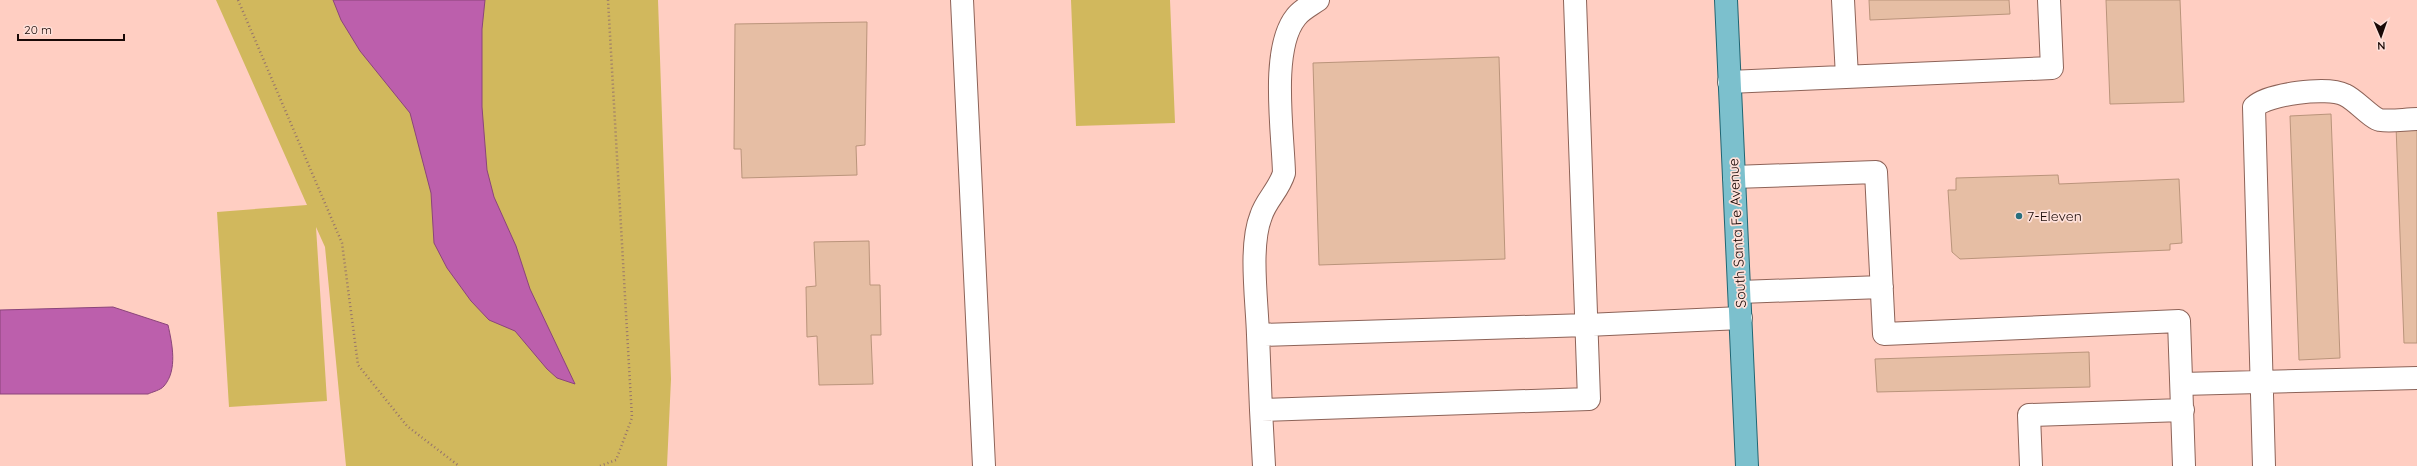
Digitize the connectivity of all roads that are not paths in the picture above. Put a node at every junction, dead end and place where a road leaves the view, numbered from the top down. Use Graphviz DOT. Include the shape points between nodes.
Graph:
graph roads {
  1 [pos="962,0"];
  2 [pos="1318,0"];
  3 [pos="1575,0"];
  4 [pos="1726,0"];
  5 [pos="1843,0"];
  6 [pos="2049,0"];
  7 [pos="1847,77"];
  8 [pos="1730,82"];
  9 [pos="2417,119"];
  10 [pos="1734,177"];
  11 [pos="1882,287"];
  12 [pos="1740,292"];
  13 [pos="1741,318"];
  14 [pos="1587,325"];
  15 [pos="1258,334"];
  16 [pos="2417,378"];
  17 [pos="2261,382"];
  18 [pos="2182,384"];
  19 [pos="1261,410"];
  20 [pos="2183,410"];
  21 [pos="984,466"];
  22 [pos="1264,466"];
  23 [pos="1747,466"];
  24 [pos="2030,466"];
  25 [pos="2184,466"];
  26 [pos="2264,466"];
  1 -- 21 [label="street"];
  2 -- 15 [label="street" via="1296,17 1286,37 1280,60 1284,173 1280,187 1261,214 1255,234"];
  3 -- 14 [label="street"];
  4 -- 8 [label="main road, South Santa Fe Avenue"];
  5 -- 7 [label="street"];
  6 -- 7 [label="street" via="2052,68"];
  7 -- 8 [label="street"];
  8 -- 10 [label="main road, South Santa Fe Avenue"];
  9 -- 17 [label="street" via="2379,120 2344,94 2315,91 2269,98 2254,108"];
  10 -- 11 [label="street" via="1876,172"];
  10 -- 12 [label="main road, South Santa Fe Avenue"];
  11 -- 12 [label="street"];
  11 -- 18 [label="street" via="1884,334 2179,321"];
  12 -- 13 [label="main road, South Santa Fe Avenue"];
  13 -- 14 [label="street"];
  13 -- 23 [label="main road, South Santa Fe Avenue"];
  14 -- 15 [label="street"];
  14 -- 19 [label="street" via="1589,399"];
  15 -- 19 [label="street"];
  16 -- 17 [label="street"];
  17 -- 18 [label="street"];
  17 -- 26 [label="street"];
  18 -- 20 [label="street"];
  19 -- 22 [label="street"];
  20 -- 24 [label="street" via="2029,415"];
  20 -- 25 [label="street"];
}
